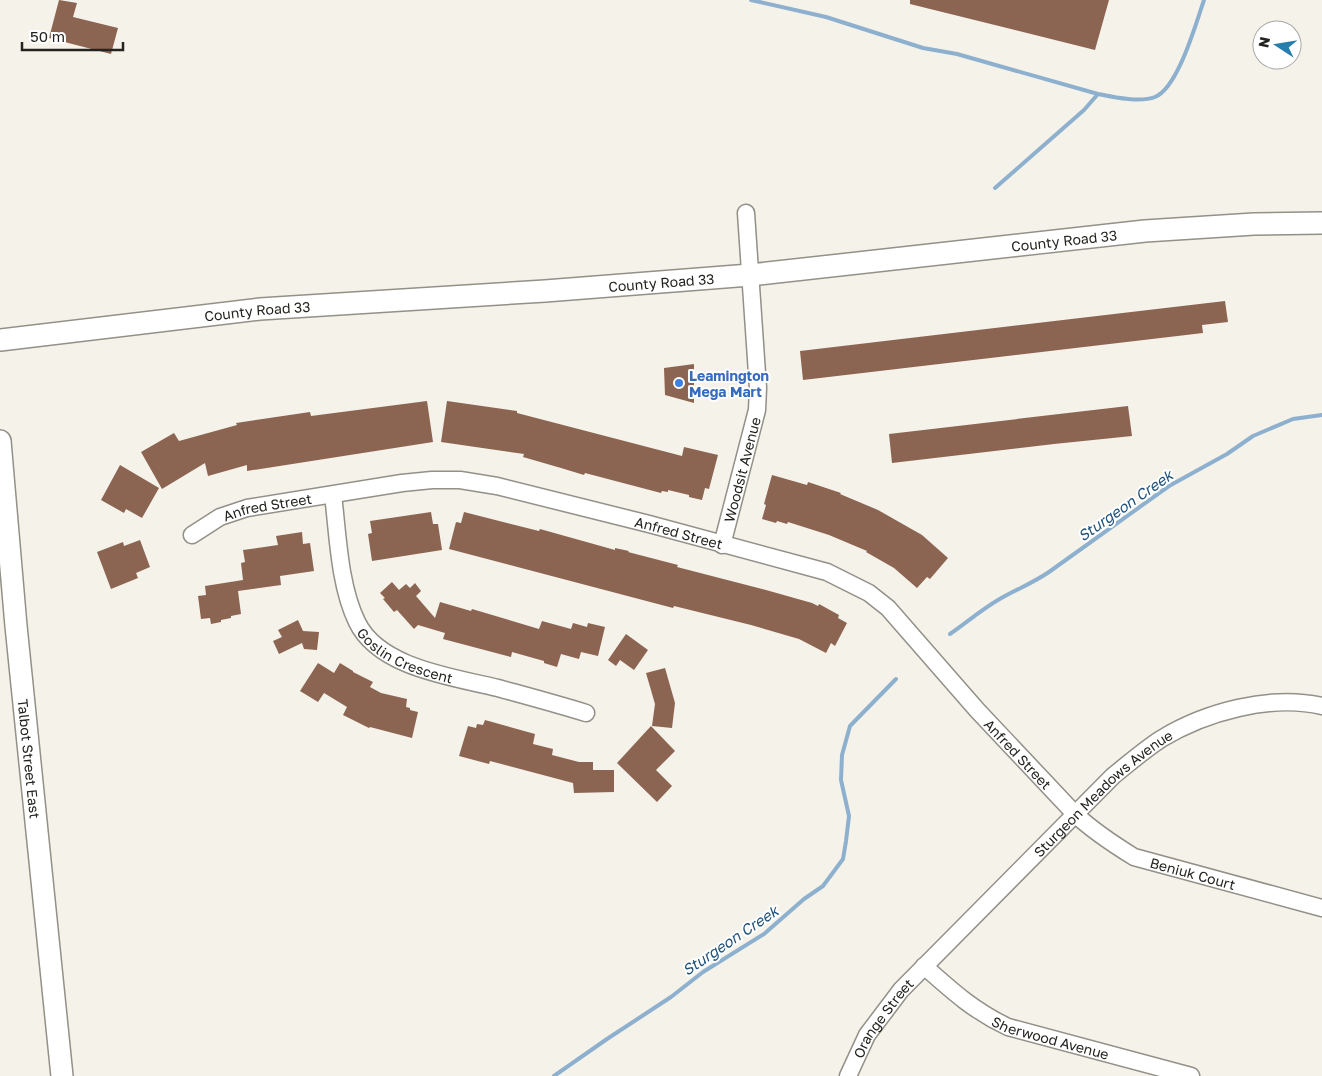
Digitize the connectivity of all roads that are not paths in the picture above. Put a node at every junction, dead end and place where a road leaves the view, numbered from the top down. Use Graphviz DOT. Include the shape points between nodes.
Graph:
graph roads {
  1 [pos="746,213"];
  2 [pos="1322,223"];
  3 [pos="750,275"];
  4 [pos="0,340"];
  5 [pos="0,441"];
  6 [pos="333,494"];
  7 [pos="192,534"];
  8 [pos="722,544"];
  9 [pos="1322,706"];
  10 [pos="586,713"];
  11 [pos="1075,814"];
  12 [pos="1322,908"];
  13 [pos="924,966"];
  14 [pos="62,1076"];
  15 [pos="848,1076"];
  16 [pos="1191,1076"];
  1 -- 3 [label="street, Woodsit Avenue"];
  2 -- 3 [label="main road, County Road 33" via="1145,231"];
  3 -- 4 [label="main road, County Road 33" via="260,309"];
  3 -- 8 [label="street, Woodsit Avenue" via="757,410"];
  5 -- 14 [label="main road, Talbot Street East"];
  6 -- 7 [label="street, Anfred Street" via="247,508 220,517"];
  6 -- 8 [label="street, Anfred Street" via="416,481 460,480"];
  6 -- 10 [label="street, Goslin Crescent" via="349,602 362,631 377,646 428,671"];
  8 -- 11 [label="street, Anfred Street" via="827,572 870,593 888,608 977,710"];
  9 -- 11 [label="street, Sturgeon Meadows Avenue" via="1270,702 1201,719 1162,739 1138,756 1112,776"];
  11 -- 12 [label="street, Beniuk Court" via="1134,857"];
  11 -- 13 [label="street, Sturgeon Meadows Avenue"];
  13 -- 15 [label="street, Orange Street" via="867,1035"];
  13 -- 16 [label="street, Sherwood Avenue" via="965,1002 1008,1027"];
}
